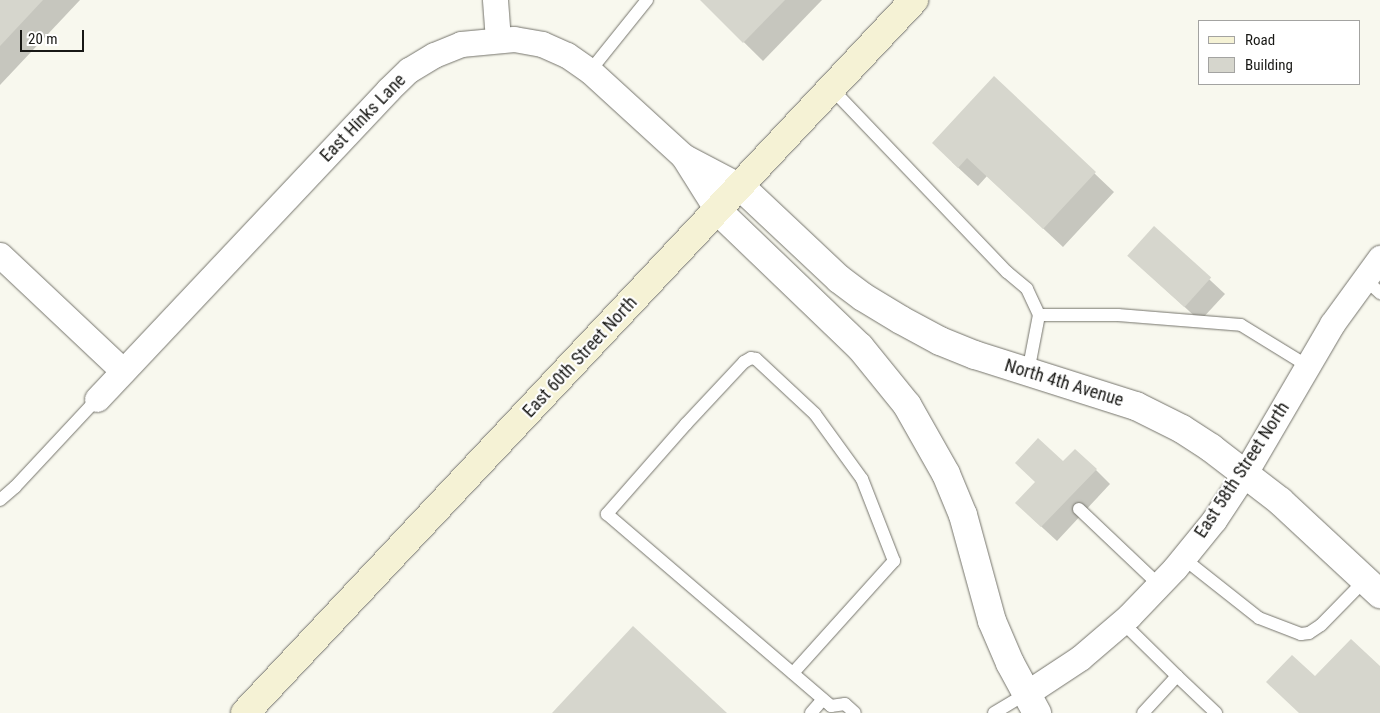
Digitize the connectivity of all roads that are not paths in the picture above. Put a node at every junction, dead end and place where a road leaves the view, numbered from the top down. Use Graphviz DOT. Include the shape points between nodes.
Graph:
graph roads {
  1 [pos="495,0"];
  2 [pos="647,0"];
  3 [pos="914,0"];
  4 [pos="498,40"];
  5 [pos="590,72"];
  6 [pos="831,88"];
  7 [pos="683,156"];
  8 [pos="740,186"];
  9 [pos="717,210"];
  10 [pos="0,255"];
  11 [pos="1380,258"];
  12 [pos="1372,286"];
  13 [pos="1039,315"];
  14 [pos="1308,366"];
  15 [pos="123,371"];
  16 [pos="1028,372"];
  17 [pos="96,399"];
  18 [pos="1245,473"];
  19 [pos="0,500"];
  20 [pos="1079,509"];
  21 [pos="1183,558"];
  22 [pos="1159,585"];
  23 [pos="1373,587"];
  24 [pos="1122,622"];
  25 [pos="793,673"];
  26 [pos="1177,676"];
  27 [pos="1032,703"];
  28 [pos="828,706"];
  29 [pos="245,713"];
  30 [pos="810,713"];
  31 [pos="855,713"];
  32 [pos="994,713"];
  33 [pos="1143,713"];
  34 [pos="1216,713"];
  1 -- 4 [label="street"];
  2 -- 5 [label="lane"];
  3 -- 6 [label="main road, East 60th Street North"];
  4 -- 5 [label="street, East Hinks Lane" via="542,44 567,55"];
  4 -- 15 [label="street, East Hinks Lane" via="461,44 409,70"];
  5 -- 7 [label="street, East Hinks Lane"];
  6 -- 8 [label="main road, East 60th Street North"];
  6 -- 13 [label="lane" via="1027,289"];
  7 -- 8 [label="street, East Hinks Lane"];
  7 -- 9 [label="street, East Hinks Lane"];
  8 -- 9 [label="main road, East 60th Street North"];
  8 -- 16 [label="street, North 4th Avenue" via="839,279 863,297 940,341"];
  9 -- 27 [label="street" via="860,347 907,405 946,474 963,515 992,621"];
  9 -- 29 [label="main road, East 60th Street North"];
  10 -- 15 [label="street"];
  11 -- 12 [label="street, East 58th Street North"];
  12 -- 14 [label="street, East 58th Street North" via="1332,324"];
  13 -- 14 [label="lane" via="1118,316 1241,325"];
  13 -- 16 [label="lane"];
  14 -- 18 [label="street, East 58th Street North"];
  15 -- 17 [label="street, East Hinks Lane"];
  16 -- 18 [label="street, North 4th Avenue" via="1136,406 1182,429"];
  17 -- 19 [label="lane"];
  18 -- 21 [label="street, East 58th Street North" via="1214,520"];
  18 -- 23 [label="street, North 4th Avenue"];
  20 -- 22 [label="lane"];
  21 -- 22 [label="street, East 58th Street North"];
  21 -- 23 [label="lane" via="1258,618 1301,634 1309,633"];
  22 -- 24 [label="street, East 58th Street North"];
  24 -- 26 [label="lane"];
  24 -- 27 [label="street, East 58th Street North"];
  25 -- 25 [label="lane" via="607,514 686,424 751,358 815,414 862,479 894,561"];
  25 -- 28 [label="lane"];
  26 -- 33 [label="lane"];
  26 -- 34 [label="lane"];
  27 -- 32 [label="lane"];
  28 -- 30 [label="lane"];
  28 -- 31 [label="lane" via="845,704"];
}
